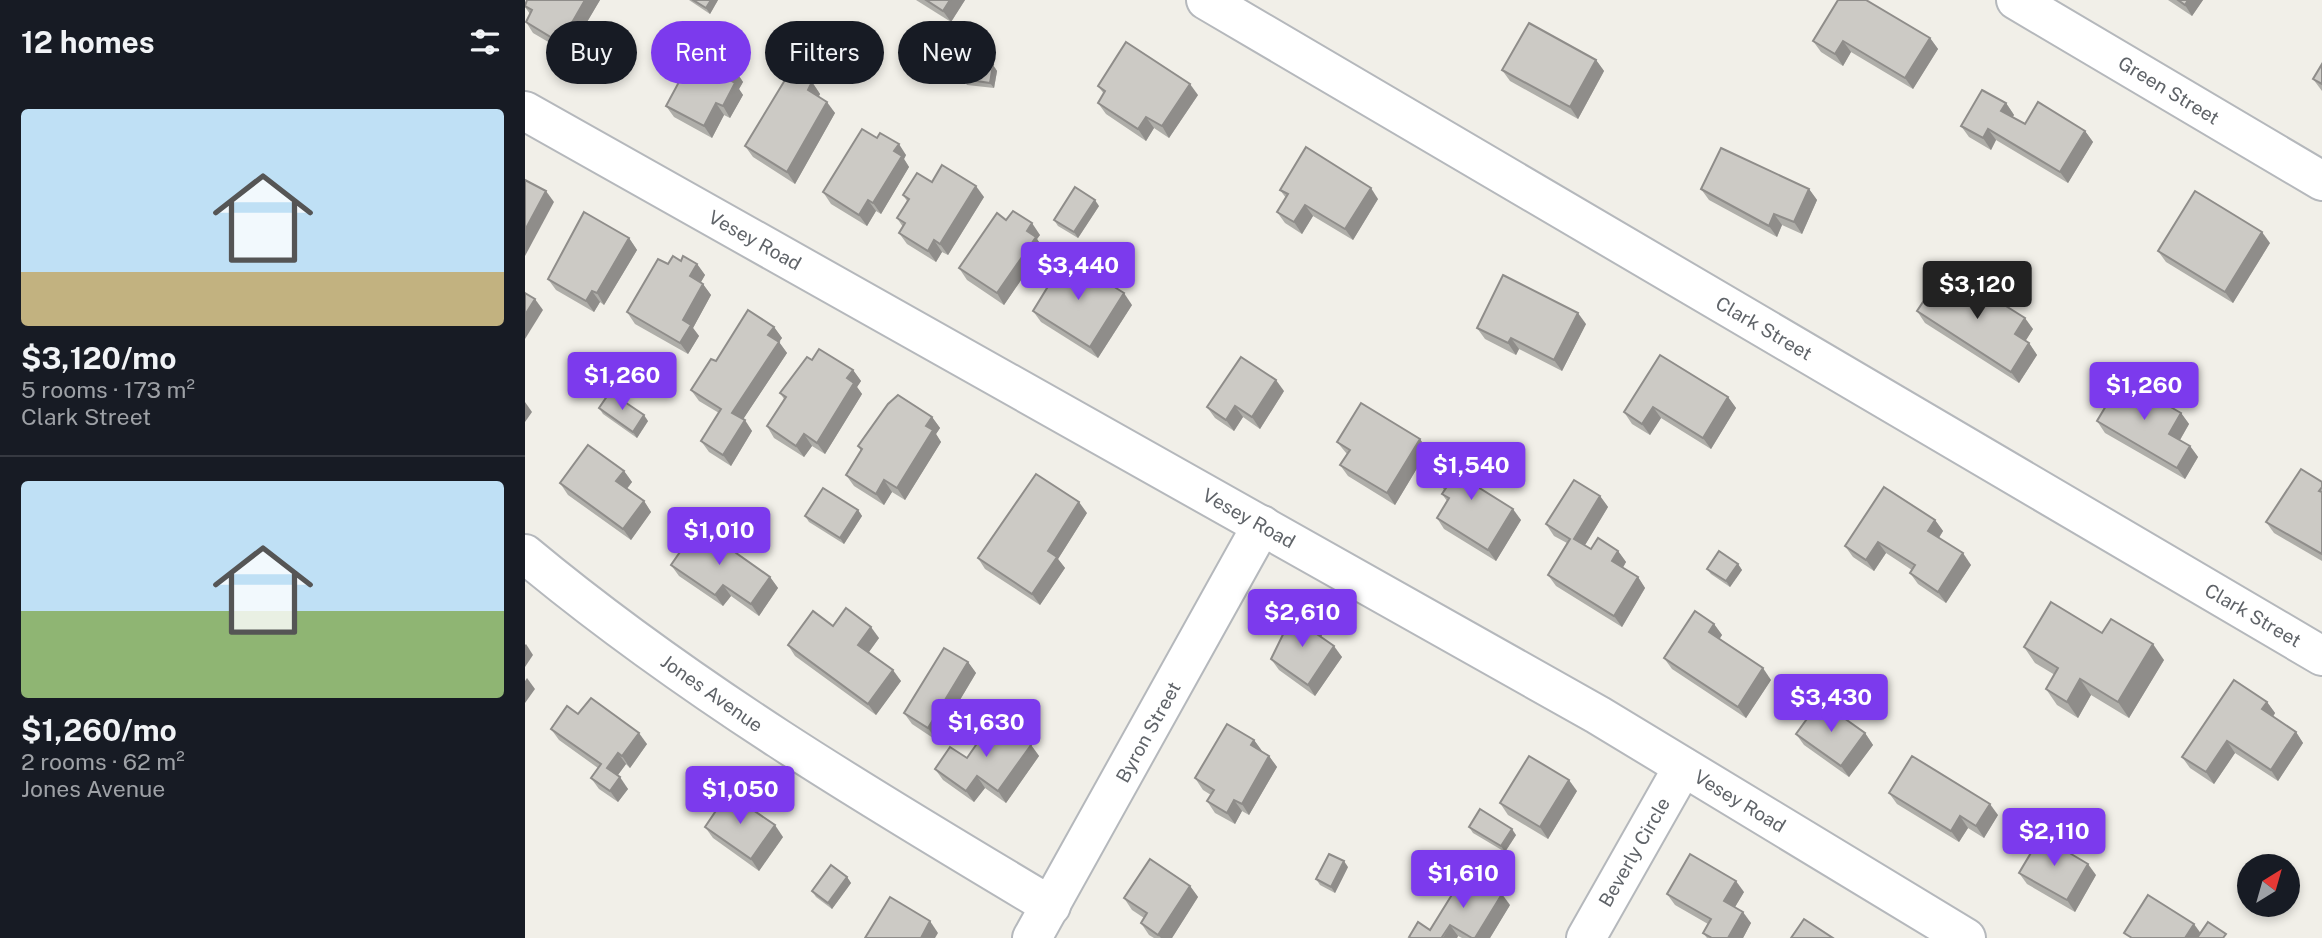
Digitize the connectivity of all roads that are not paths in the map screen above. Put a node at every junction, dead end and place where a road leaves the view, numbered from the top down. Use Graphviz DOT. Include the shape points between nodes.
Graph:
graph roads {
  1 [pos="1206,0"];
  2 [pos="2016,0"];
  3 [pos="525,111"];
  4 [pos="2322,181"];
  5 [pos="1262,525"];
  6 [pos="525,554"];
  7 [pos="2322,656"];
  8 [pos="1683,767"];
  9 [pos="1051,906"];
  10 [pos="1033,938"];
  11 [pos="1585,938"];
  12 [pos="1966,938"];
  1 -- 7 [label="street, Clark Street"];
  2 -- 4 [label="street, Green Street"];
  3 -- 5 [label="street, Vesey Road"];
  5 -- 8 [label="street, Vesey Road"];
  5 -- 9 [label="street, Byron Street"];
  6 -- 9 [label="street, Jones Avenue" via="738,712"];
  8 -- 11 [label="street, Beverly Circle"];
  8 -- 12 [label="street, Vesey Road"];
  9 -- 10 [label="street, Byron Street"];
}
